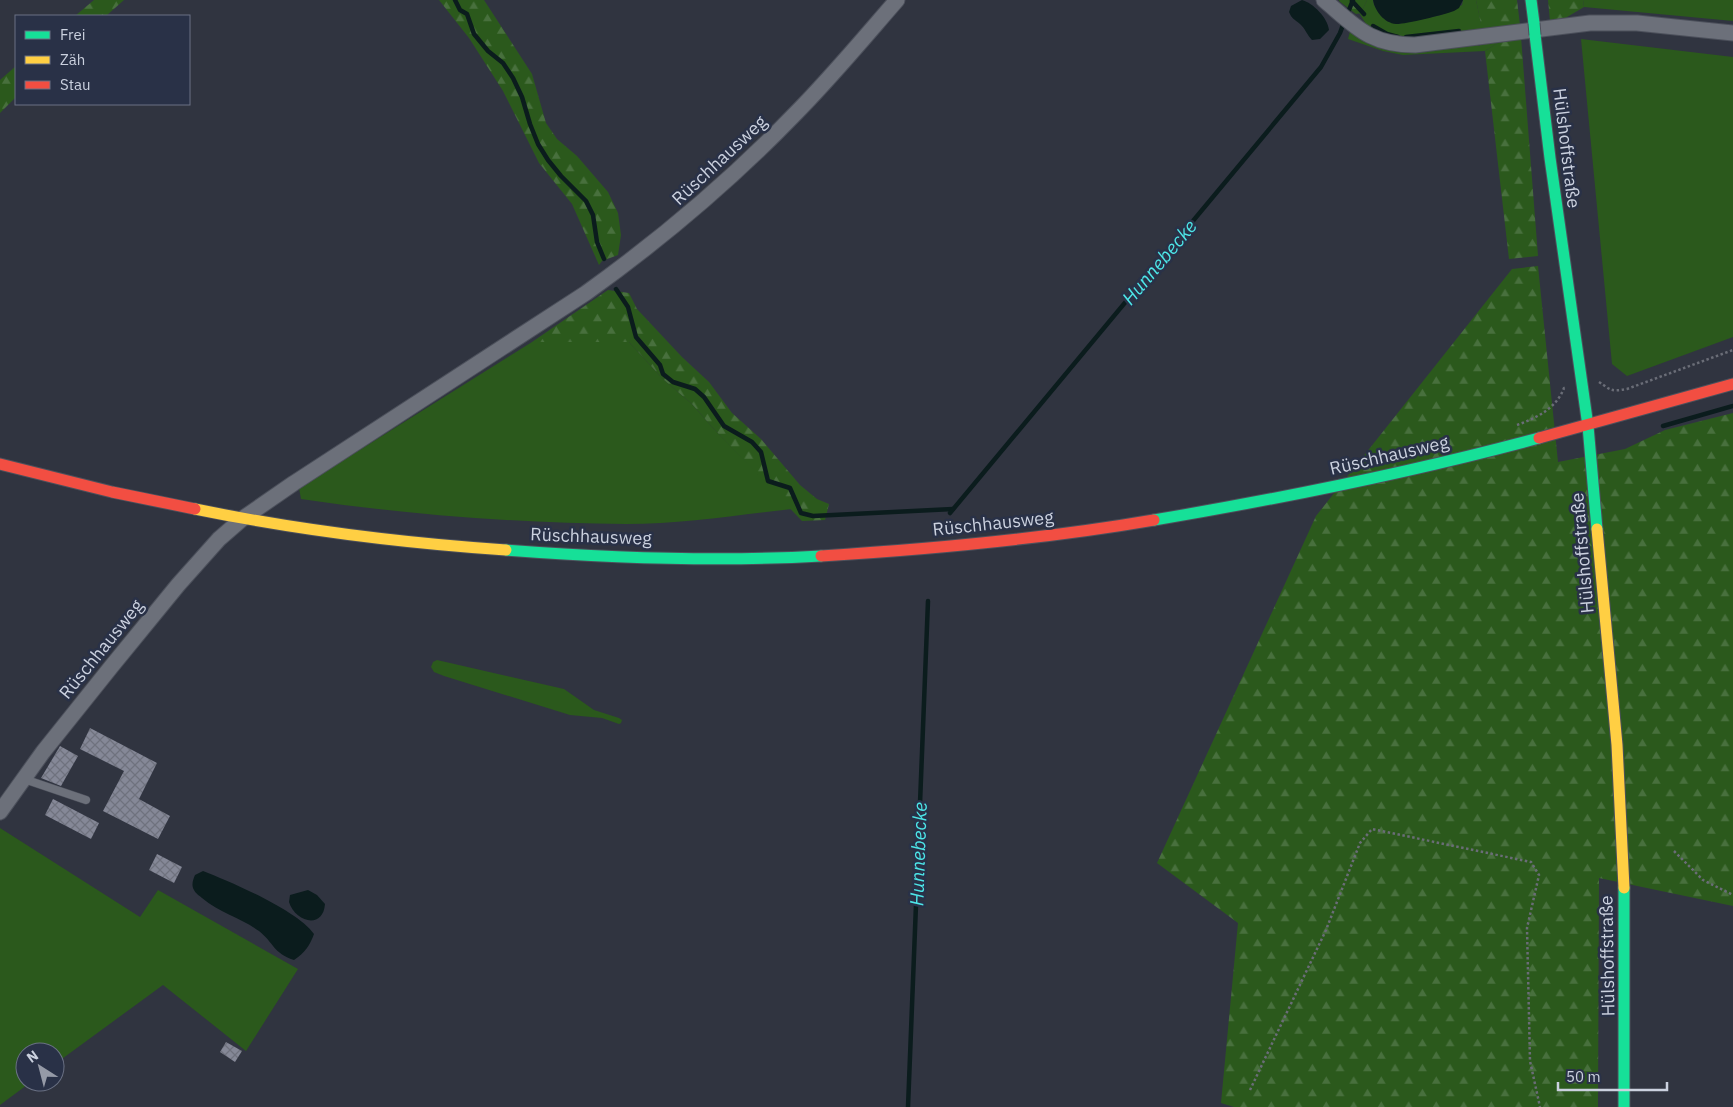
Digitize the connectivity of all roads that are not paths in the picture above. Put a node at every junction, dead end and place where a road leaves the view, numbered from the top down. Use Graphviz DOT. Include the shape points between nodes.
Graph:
graph roads {
  1 [pos="897,0"];
  2 [pos="1531,0"];
  3 [pos="1329,4"];
  4 [pos="1733,33"];
  5 [pos="1733,384"];
  6 [pos="1588,426"];
  7 [pos="0,464"];
  8 [pos="242,519"];
  9 [pos="24,779"];
  10 [pos="86,800"];
  11 [pos="0,812"];
  12 [pos="1624,1107"];
  1 -- 8 [label="street, Rüschhausweg" via="794,116 737,171 622,268"];
  2 -- 6 [label="main road, Hülshoffstraße, bridge"];
  3 -- 4 [label="street" via="1359,30 1399,45 1590,23 1637,23"];
  5 -- 6 [label="main road, Rüschhausweg"];
  6 -- 8 [label="main road, Rüschhausweg" via="1351,484 1219,511 1032,539 915,550 704,559 534,553 438,545"];
  6 -- 12 [label="main road, Hülshoffstraße" via="1620,790 1626,955"];
  7 -- 8 [label="main road, Rüschhausweg" via="49,478"];
  8 -- 9 [label="street, Rüschhausweg" via="219,539 178,585"];
  9 -- 10 [label="lane"];
  9 -- 11 [label="street, Rüschhausweg"];
}
